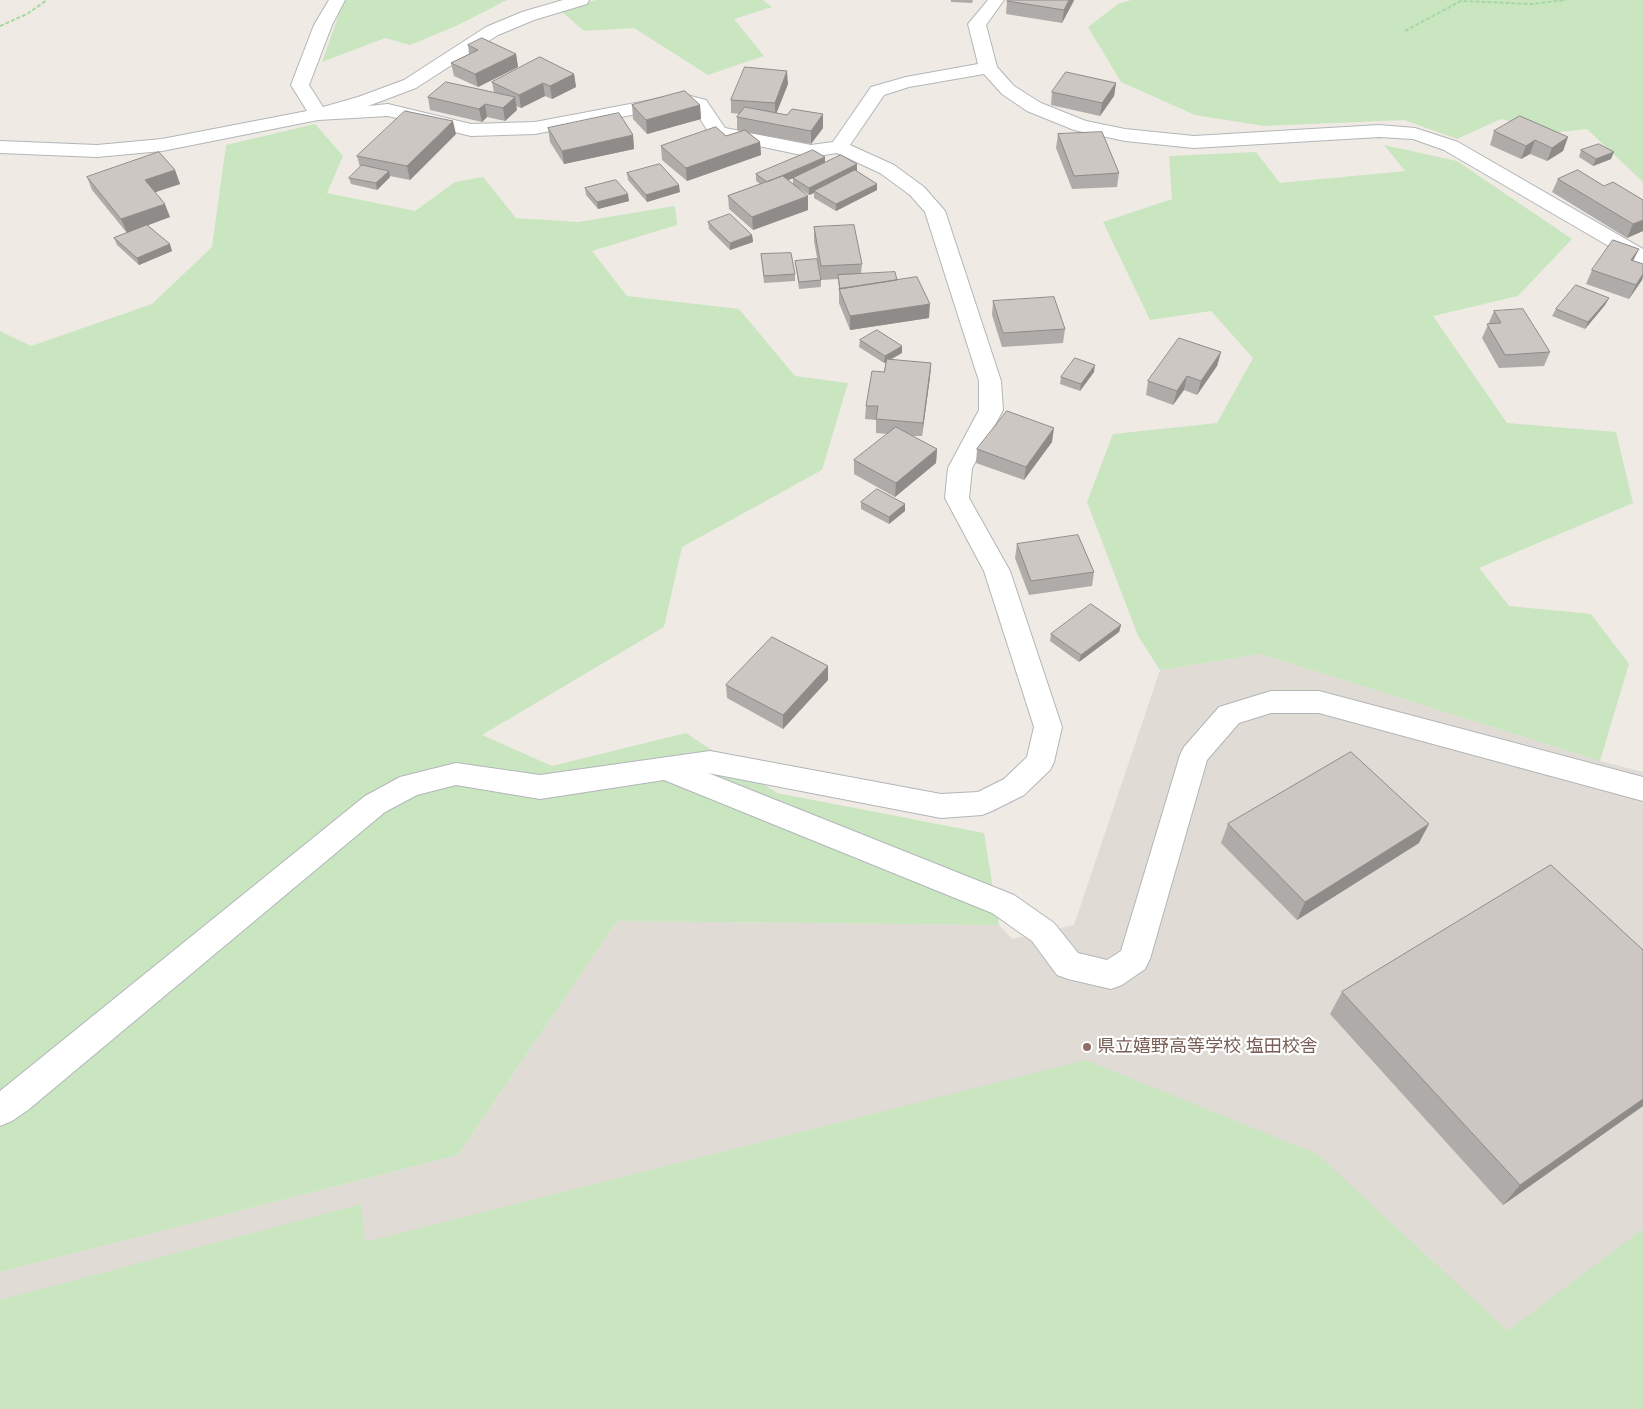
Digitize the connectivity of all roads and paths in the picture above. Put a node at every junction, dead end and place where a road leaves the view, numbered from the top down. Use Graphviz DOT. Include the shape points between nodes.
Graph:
graph roads {
  1 [pos="47,0"];
  2 [pos="337,0"];
  3 [pos="581,0"];
  4 [pos="996,0"];
  5 [pos="1566,0"];
  6 [pos="0,26"];
  7 [pos="1405,30"];
  8 [pos="988,68"];
  9 [pos="318,114"];
  10 [pos="0,147"];
  11 [pos="839,147"];
  12 [pos="1643,258"];
  13 [pos="666,768"];
  14 [pos="1643,789"];
  15 [pos="0,1110"];
  1 -- 6 [label="path" via="27,14"];
  2 -- 9 [label="street" via="300,85"];
  3 -- 9 [label="street" via="492,30 410,84"];
  4 -- 8 [label="street" via="977,24"];
  5 -- 7 [label="path" via="1532,4 1460,0"];
  8 -- 11 [label="street" via="906,82 877,91"];
  8 -- 12 [label="street" via="1008,90 1034,107 1081,126 1125,136 1194,142 1378,131 1415,134 1451,146"];
  9 -- 10 [label="street" via="162,145 97,151"];
  9 -- 11 [label="street" via="388,110 471,130 535,128 683,99 700,104 718,132 811,151"];
  11 -- 13 [label="street" via="887,169 917,191 935,211 972,324 990,381 990,410 960,468 957,498 997,571 1048,727 1040,762 1014,787 982,803 941,806 710,762"];
  13 -- 14 [label="street" via="1003,904 1042,932 1068,965 1111,975 1134,960 1194,755 1230,715 1271,702 1319,702"];
  13 -- 15 [label="street" via="540,787 456,774 410,785 375,804"];
}
